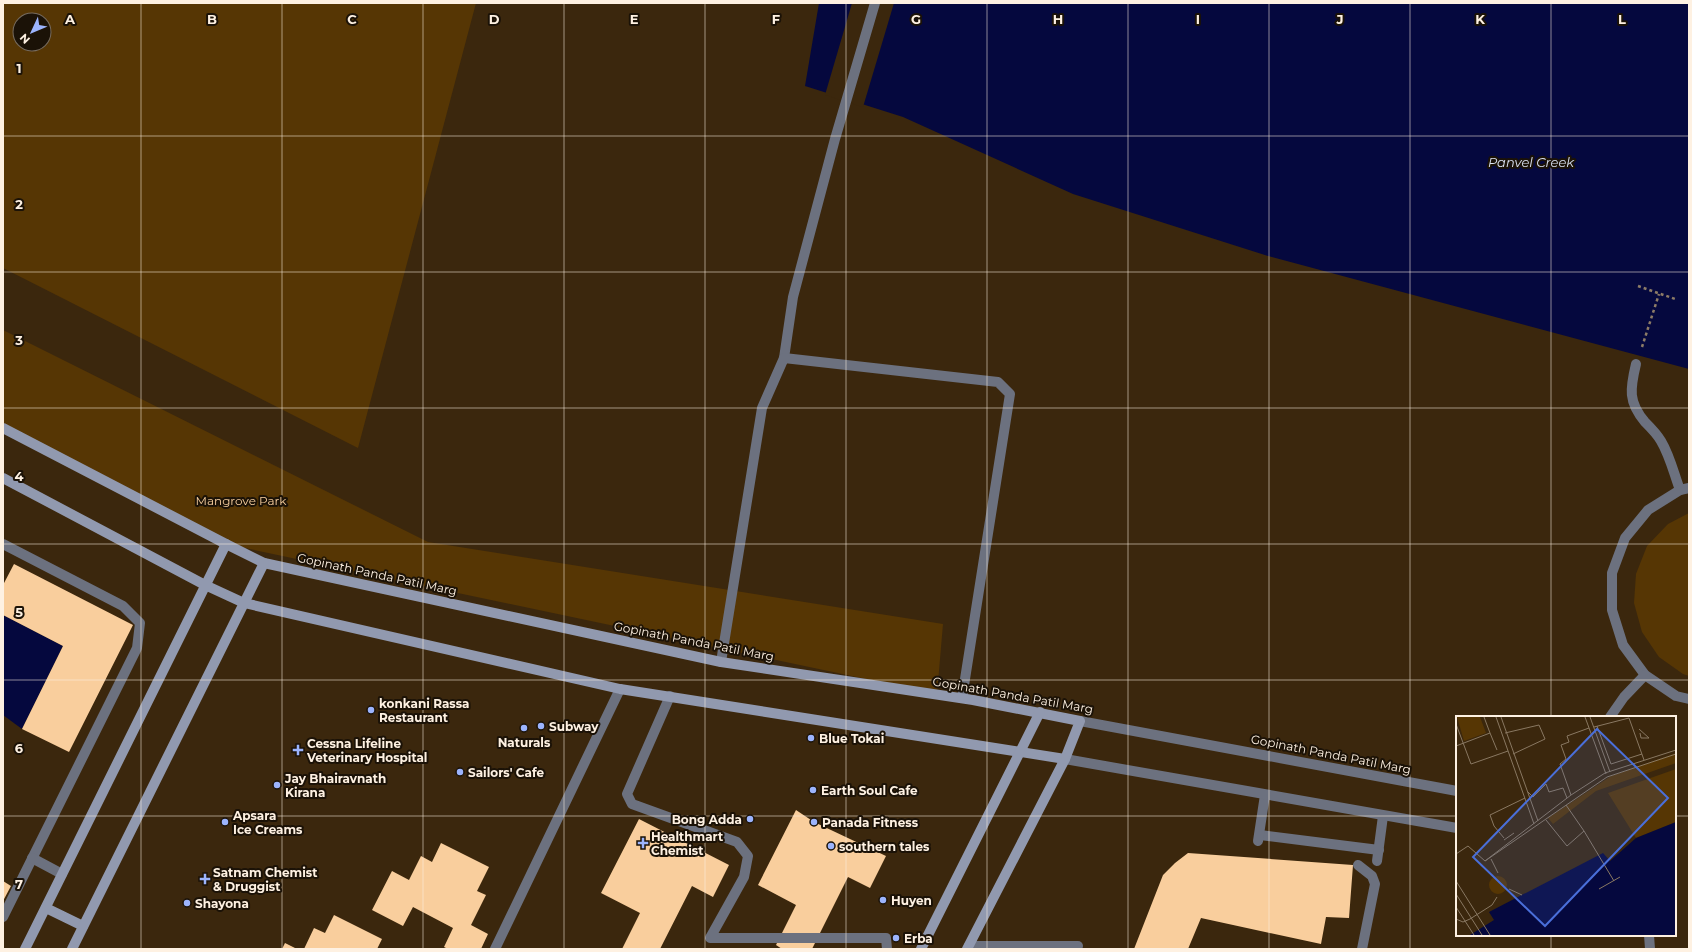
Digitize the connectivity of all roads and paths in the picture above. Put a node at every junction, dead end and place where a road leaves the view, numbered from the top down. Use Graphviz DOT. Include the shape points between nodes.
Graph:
graph roads {
  1 [pos="875,3"];
  2 [pos="1638,286"];
  3 [pos="1659,294"];
  4 [pos="1675,299"];
  5 [pos="784,358"];
  6 [pos="1636,364"];
  7 [pos="3,428"];
  8 [pos="3,478"];
  9 [pos="1684,489"];
  10 [pos="3,544"];
  11 [pos="226,544"];
  12 [pos="264,562"];
  13 [pos="205,585"];
  14 [pos="244,603"];
  15 [pos="721,662"];
  16 [pos="1646,675"];
  17 [pos="620,688"];
  18 [pos="670,696"];
  19 [pos="962,698"];
  20 [pos="1689,699"];
  21 [pos="1040,712"];
  22 [pos="1611,716"];
  23 [pos="1080,721"];
  24 [pos="1020,752"];
  25 [pos="1065,759"];
  26 [pos="1456,791"];
  27 [pos="1266,795"];
  28 [pos="1383,816"];
  29 [pos="1456,828"];
  30 [pos="1379,850"];
  31 [pos="32,858"];
  32 [pos="1377,862"];
  33 [pos="1358,865"];
  34 [pos="62,874"];
  35 [pos="46,908"];
  36 [pos="3,918"];
  37 [pos="83,926"];
  38 [pos="1649,936"];
  39 [pos="1078,946"];
  40 [pos="968,948"];
  41 [pos="25,949"];
  42 [pos="72,949"];
  43 [pos="495,949"];
  44 [pos="886,949"];
  45 [pos="921,949"];
  46 [pos="1362,949"];
  47 [pos="1650,949"];
  1 -- 5 [label="street" via="793,297"];
  2 -- 3 [label="path"];
  3 -- 4 [label="path"];
  3 -- 6 [label="path"];
  5 -- 15 [label="street" via="762,408"];
  5 -- 19 [label="street" via="998,382 1010,394"];
  6 -- 9 [label="street" via="1631,381 1634,406 1660,439"];
  7 -- 11 [label="street, Gopinath Panda Patil Marg"];
  8 -- 13 [label="street"];
  9 -- 16 [label="street" via="1648,510 1625,538 1612,573 1612,610 1623,645"];
  10 -- 31 [label="street" via="123,606 140,623 137,648"];
  11 -- 12 [label="street, Gopinath Panda Patil Marg"];
  11 -- 13 [label="street"];
  12 -- 14 [label="street"];
  12 -- 15 [label="street, Gopinath Panda Patil Marg"];
  13 -- 14 [label="street"];
  13 -- 34 [label="street"];
  14 -- 17 [label="street"];
  14 -- 37 [label="street"];
  15 -- 19 [label="street, Gopinath Panda Patil Marg"];
  16 -- 20 [label="street" via="1676,696"];
  16 -- 22 [label="street" via="1624,697"];
  17 -- 18 [label="street"];
  17 -- 43 [label="street"];
  18 -- 24 [label="street"];
  18 -- 44 [label="street" via="627,794 632,804 737,842 748,856 744,877 710,938 886,938"];
  19 -- 21 [label="street, Gopinath Panda Patil Marg"];
  21 -- 23 [label="street, Gopinath Panda Patil Marg"];
  21 -- 24 [label="street"];
  23 -- 25 [label="street"];
  23 -- 26 [label="street, Gopinath Panda Patil Marg"];
  24 -- 25 [label="street"];
  24 -- 45 [label="street"];
  25 -- 27 [label="street"];
  25 -- 40 [label="street"];
  27 -- 28 [label="street"];
  27 -- 30 [label="street" via="1259,838"];
  28 -- 29 [label="street"];
  28 -- 30 [label="street"];
  30 -- 32 [label="street"];
  31 -- 34 [label="street"];
  31 -- 36 [label="street"];
  33 -- 46 [label="street" via="1372,876 1374,884"];
  34 -- 35 [label="street"];
  35 -- 37 [label="street"];
  35 -- 41 [label="street"];
  37 -- 42 [label="street"];
  38 -- 47 [label="street"];
  39 -- 40 [label="street"];
}
